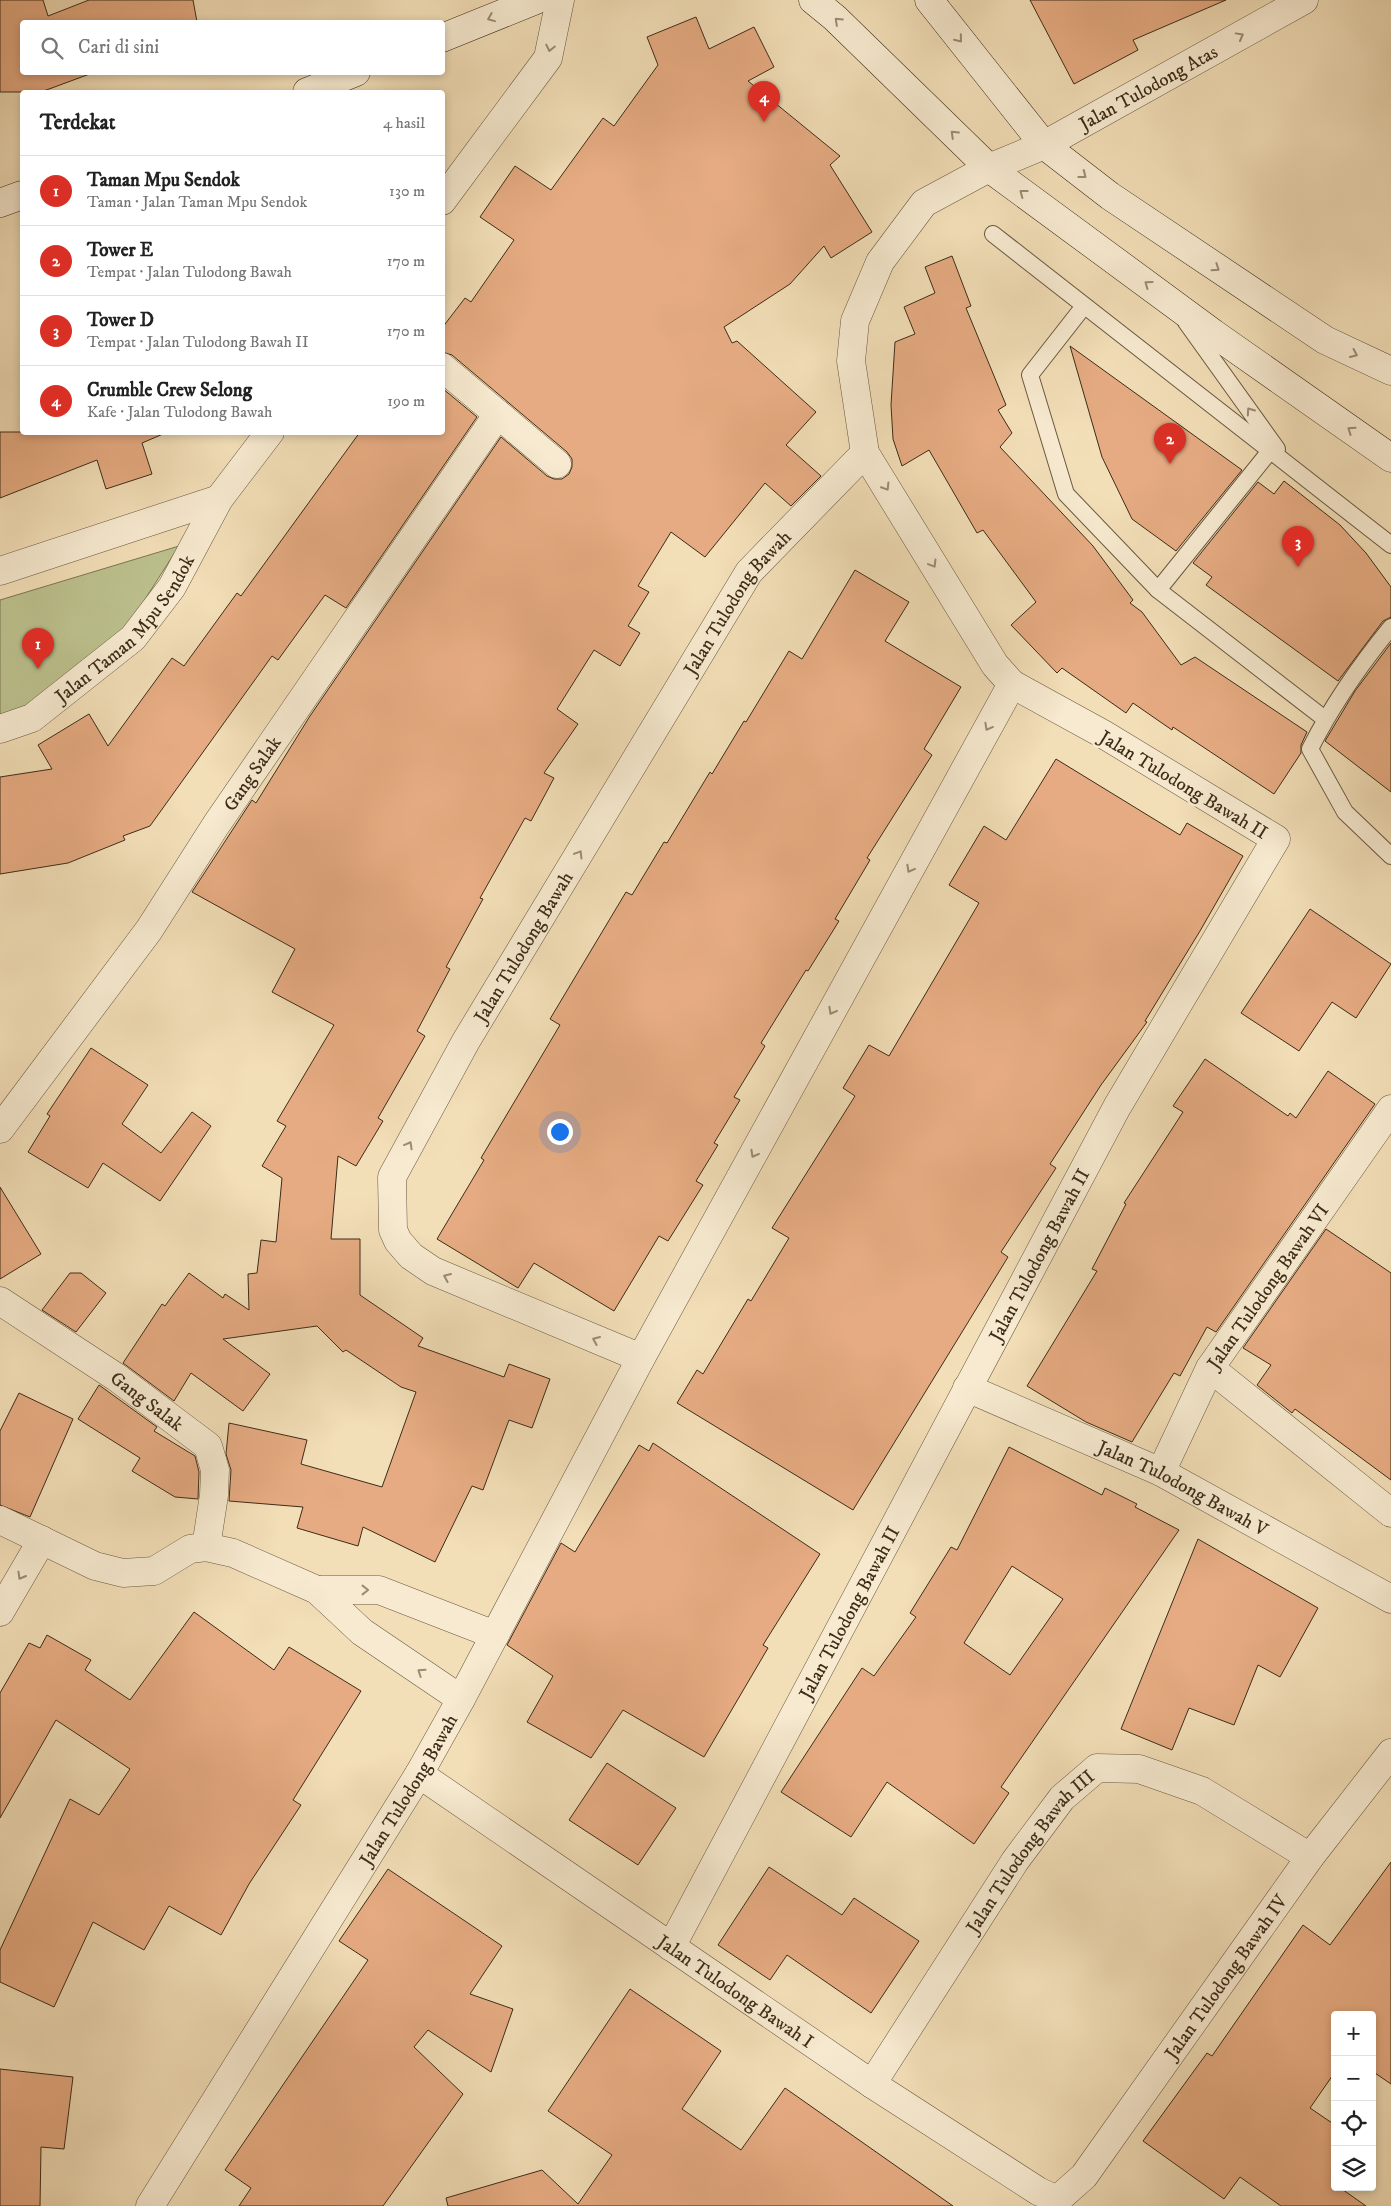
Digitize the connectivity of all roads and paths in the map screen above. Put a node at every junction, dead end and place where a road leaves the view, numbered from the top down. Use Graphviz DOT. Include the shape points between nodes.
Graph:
graph roads {
  1 [pos="536,0"];
  2 [pos="560,0"];
  3 [pos="813,0"];
  4 [pos="929,0"];
  5 [pos="1304,0"];
  6 [pos="445,37"];
  7 [pos="349,75"];
  8 [pos="312,90"];
  9 [pos="1044,145"];
  10 [pos="989,168"];
  11 [pos="20,196"];
  12 [pos="445,197"];
  13 [pos="0,203"];
  14 [pos="993,234"];
  15 [pos="1171,302"];
  16 [pos="1084,306"];
  17 [pos="445,369"];
  18 [pos="1391,372"];
  19 [pos="498,414"];
  20 [pos="268,435"];
  21 [pos="1270,451"];
  22 [pos="865,453"];
  23 [pos="1391,458"];
  24 [pos="557,464"];
  25 [pos="1288,465"];
  26 [pos="219,499"];
  27 [pos="1391,545"];
  28 [pos="0,571"];
  29 [pos="1158,590"];
  30 [pos="1391,627"];
  31 [pos="1012,684"];
  32 [pos="1325,719"];
  33 [pos="0,729"];
  34 [pos="1391,856"];
  35 [pos="1391,1109"];
  36 [pos="0,1129"];
  37 [pos="0,1301"];
  38 [pos="641,1358"];
  39 [pos="1210,1368"];
  40 [pos="967,1388"];
  41 [pos="1161,1472"];
  42 [pos="1391,1513"];
  43 [pos="0,1520"];
  44 [pos="42,1540"];
  45 [pos="206,1547"];
  46 [pos="316,1590"];
  47 [pos="1391,1599"];
  48 [pos="0,1612"];
  49 [pos="495,1635"];
  50 [pos="461,1699"];
  51 [pos="1391,1753"];
  52 [pos="419,1774"];
  53 [pos="1310,1857"];
  54 [pos="671,1947"];
  55 [pos="872,2084"];
  56 [pos="1057,2200"];
  57 [pos="150,2206"];
  1 -- 6 [label="street, one-way"];
  2 -- 12 [label="street, one-way" via="548,58"];
  10 -- 3 [label="street, one-way" via="842,24"];
  4 -- 9 [label="street, one-way"];
  9 -- 5 [label="street, Jalan Tulodong Atas, one-way"];
  7 -- 8 [label="street"];
  9 -- 10 [label="street, Jalan Tulodong Atas"];
  9 -- 18 [label="street, one-way" via="1110,196 1325,340"];
  15 -- 10 [label="street, one-way"];
  10 -- 22 [label="street" via="924,203 880,262 856,321 852,361"];
  11 -- 13 [label="street"];
  14 -- 16 [label="lane"];
  23 -- 15 [label="street, one-way"];
  25 -- 15 [label="lane, one-way"];
  16 -- 21 [label="lane"];
  16 -- 29 [label="lane" via="1030,375 1066,494"];
  17 -- 19 [label="street"];
  19 -- 24 [label="street"];
  19 -- 36 [label="street, Gang Salak" via="216,825 149,930"];
  20 -- 26 [label="street, Jalan Taman Mpu Sendok"];
  21 -- 25 [label="lane"];
  21 -- 29 [label="lane"];
  22 -- 31 [label="street, one-way" via="994,665"];
  38 -- 22 [label="street, Jalan Tulodong Bawah, one-way" via="433,1271 411,1256 393,1230 392,1177 466,1041 749,572"];
  25 -- 27 [label="lane"];
  26 -- 28 [label="street"];
  26 -- 33 [label="street, Jalan Taman Mpu Sendok" via="172,587 132,638 32,718"];
  29 -- 32 [label="lane"];
  30 -- 32 [label="lane" via="1369,653"];
  31 -- 38 [label="street, Jalan Tulodong Bawah, one-way"];
  31 -- 40 [label="street, Jalan Tulodong Bawah II" via="1103,734 1276,839 1117,1107"];
  32 -- 34 [label="lane" via="1310,749 1345,812"];
  35 -- 39 [label="street, Jalan Tulodong Bawah VI"];
  37 -- 45 [label="street, Gang Salak" via="116,1377 208,1446 215,1470"];
  38 -- 49 [label="street, Jalan Tulodong Bawah"];
  39 -- 41 [label="street, Jalan Tulodong Bawah VI"];
  39 -- 42 [label="street"];
  40 -- 41 [label="street, Jalan Tulodong Bawah V"];
  40 -- 54 [label="street, Jalan Tulodong Bawah II"];
  41 -- 47 [label="street, Jalan Tulodong Bawah V"];
  43 -- 44 [label="street"];
  44 -- 45 [label="street" via="95,1566 123,1573 154,1571 190,1549"];
  44 -- 48 [label="street, one-way"];
  45 -- 46 [label="street" via="233,1553"];
  46 -- 49 [label="street, one-way" via="380,1590"];
  50 -- 46 [label="street, one-way" via="362,1632"];
  49 -- 50 [label="street, Jalan Tulodong Bawah"];
  50 -- 52 [label="street, Jalan Tulodong Bawah"];
  51 -- 53 [label="street, Jalan Tulodong Bawah IV"];
  52 -- 54 [label="street, Jalan Tulodong Bawah I"];
  52 -- 57 [label="street, Jalan Tulodong Bawah"];
  53 -- 55 [label="street, Jalan Tulodong Bawah III" via="1202,1790 1139,1770 1097,1768 1062,1798 1015,1861"];
  53 -- 56 [label="street, Jalan Tulodong Bawah IV" via="1084,2176"];
  54 -- 55 [label="street, Jalan Tulodong Bawah I"];
  55 -- 56 [label="street, Jalan Tulodong Bawah I"];
}
